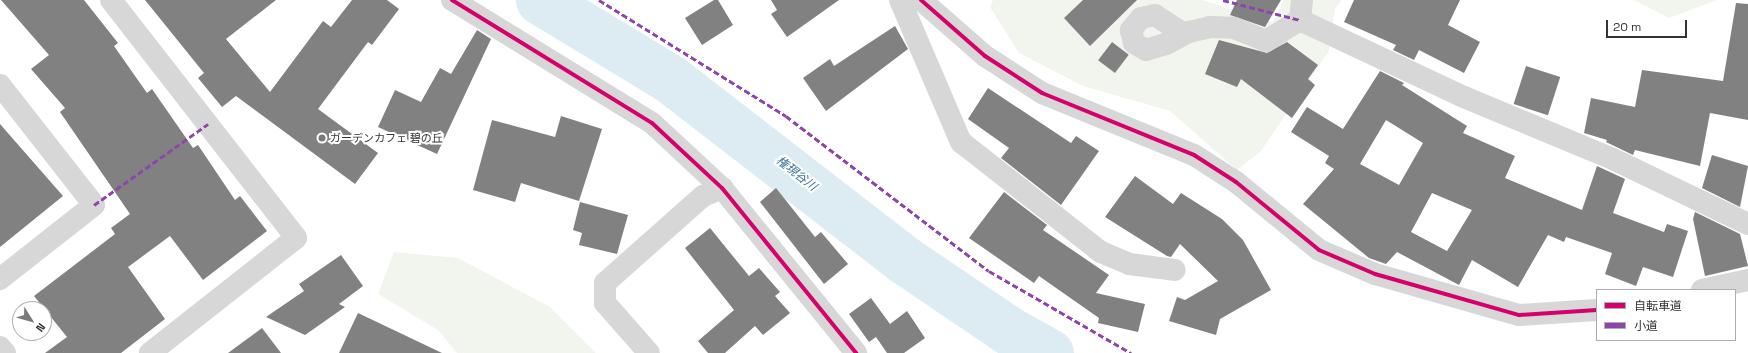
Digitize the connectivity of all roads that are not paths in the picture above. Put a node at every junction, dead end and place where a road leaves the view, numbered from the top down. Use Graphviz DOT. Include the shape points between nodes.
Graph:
graph roads {
  1 [pos="111,0"];
  2 [pos="452,0"];
  3 [pos="900,0"];
  4 [pos="921,0"];
  5 [pos="1301,10"];
  6 [pos="1184,34"];
  7 [pos="0,85"];
  8 [pos="722,188"];
  9 [pos="1748,224"];
  10 [pos="1175,270"];
  11 [pos="0,279"];
  12 [pos="1748,280"];
  13 [pos="1707,289"];
  14 [pos="1596,310"];
  15 [pos="0,347"];
  16 [pos="5,353"];
  17 [pos="150,353"];
  18 [pos="649,353"];
  19 [pos="856,353"];
  1 -- 17 [label="street" via="296,238"];
  2 -- 8 [label="street" via="652,123"];
  3 -- 10 [label="street" via="961,142 1100,252 1129,264"];
  4 -- 14 [label="street" via="985,56 1042,93 1194,155 1236,182 1319,250 1375,274 1518,315"];
  5 -- 6 [label="street" via="1266,40 1234,28 1210,27"];
  5 -- 9 [label="street" via="1464,97 1613,159"];
  7 -- 11 [label="street" via="94,205"];
  8 -- 18 [label="street" via="703,196 605,283 605,303"];
  8 -- 19 [label="street"];
  12 -- 13 [label="street"];
  15 -- 16 [label="street"];
}
